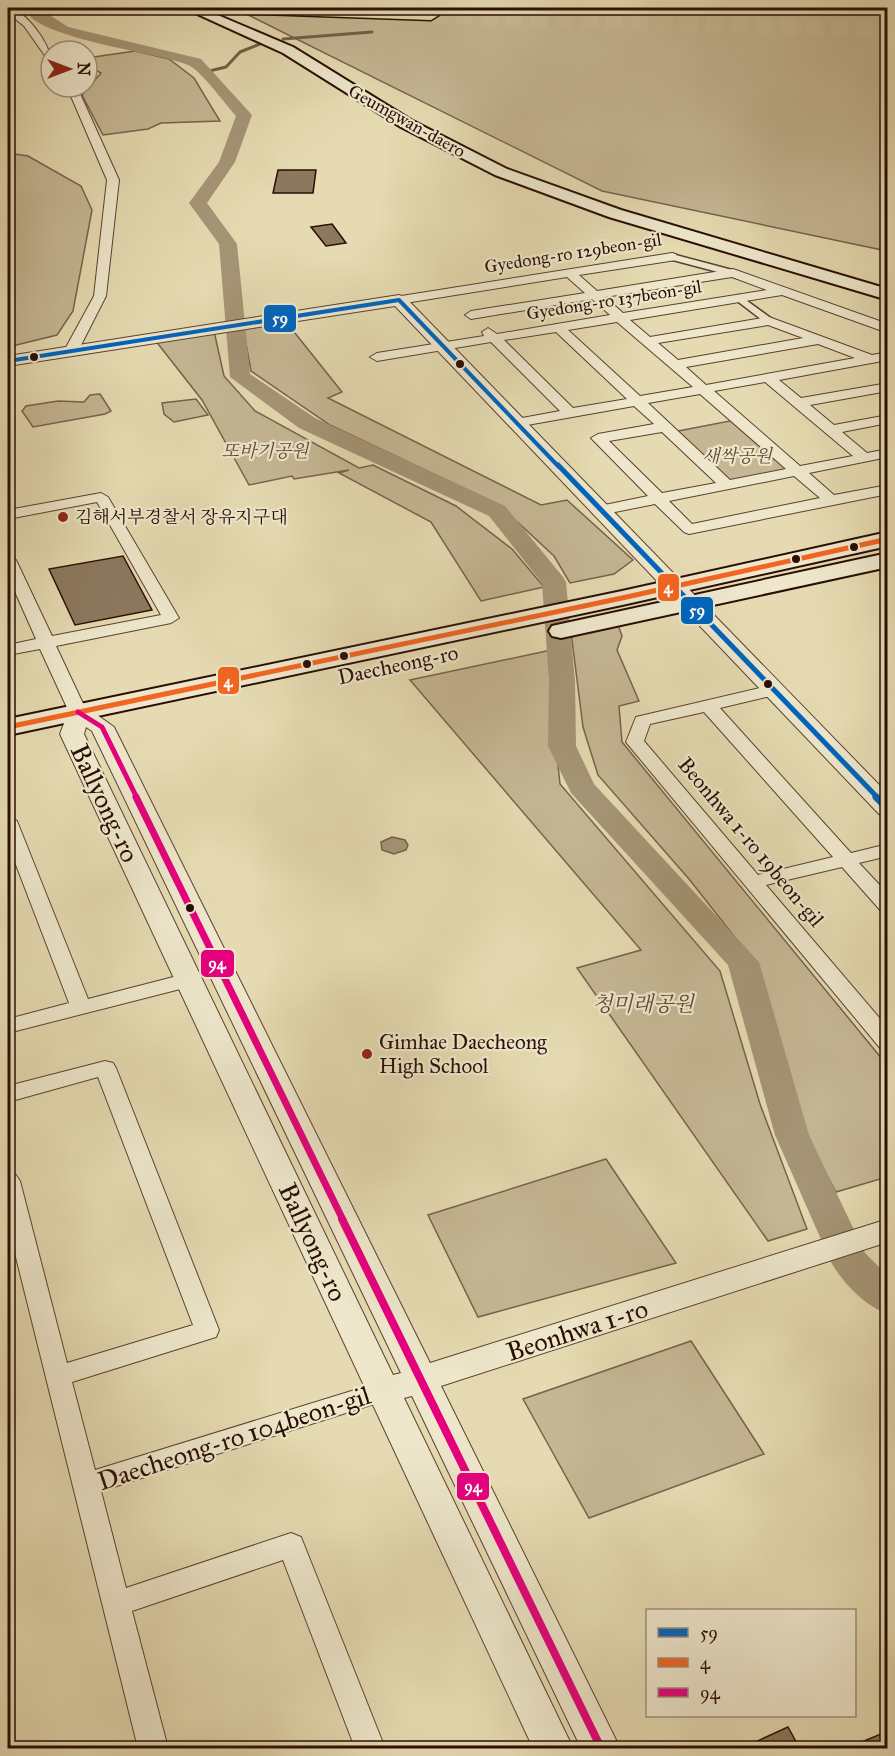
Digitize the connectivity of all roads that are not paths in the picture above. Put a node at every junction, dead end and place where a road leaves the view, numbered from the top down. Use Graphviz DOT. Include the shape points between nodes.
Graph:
graph roads {
  1 [pos="191,8"];
  2 [pos="205,8"];
  3 [pos="231,8"];
  4 [pos="8,9"];
  5 [pos="254,9"];
  6 [pos="431,15"];
  7 [pos="39,41"];
  8 [pos="272,44"];
  9 [pos="77,99"];
  10 [pos="582,202"];
  11 [pos="749,252"];
  12 [pos="672,257"];
  13 [pos="569,273"];
  14 [pos="733,273"];
  15 [pos="888,287"];
  16 [pos="785,291"];
  17 [pos="888,295"];
  18 [pos="595,296"];
  19 [pos="739,298"];
  20 [pos="399,300"];
  21 [pos="888,302"];
  22 [pos="620,317"];
  23 [pos="769,321"];
  24 [pos="558,327"];
  25 [pos="888,329"];
  26 [pos="495,338"];
  27 [pos="820,339"];
  28 [pos="647,341"];
  29 [pos="443,346"];
  30 [pos="71,351"];
  31 [pos="888,356"];
  32 [pos="377,357"];
  33 [pos="870,359"];
  34 [pos="8,361"];
  35 [pos="675,365"];
  36 [pos="767,377"];
  37 [pos="888,387"];
  38 [pos="703,389"];
  39 [pos="637,401"];
  40 [pos="799,403"];
  41 [pos="570,413"];
  42 [pos="888,419"];
  43 [pos="516,423"];
  44 [pos="664,427"];
  45 [pos="831,430"];
  46 [pos="888,453"];
  47 [pos="865,458"];
  48 [pos="798,471"];
  49 [pos="727,485"];
  50 [pos="888,489"];
  51 [pos="658,498"];
  52 [pos="831,500"];
  53 [pos="600,510"];
  54 [pos="8,514"];
  55 [pos="888,539"];
  56 [pos="8,560"];
  57 [pos="888,560"];
  58 [pos="674,586"];
  59 [pos="691,605"];
  60 [pos="506,633"];
  61 [pos="46,642"];
  62 [pos="8,650"];
  63 [pos="773,690"];
  64 [pos="707,704"];
  65 [pos="84,724"];
  66 [pos="8,727"];
  67 [pos="8,747"];
  68 [pos="888,809"];
  69 [pos="8,821"];
  70 [pos="888,850"];
  71 [pos="845,860"];
  72 [pos="754,882"];
  73 [pos="888,908"];
  74 [pos="189,980"];
  75 [pos="81,1007"];
  76 [pos="8,1026"];
  77 [pos="888,1043"];
  78 [pos="8,1094"];
  79 [pos="8,1181"];
  80 [pos="888,1230"];
  81 [pos="58,1376"];
  82 [pos="421,1380"];
  83 [pos="384,1391"];
  84 [pos="85,1485"];
  85 [pos="116,1604"];
  86 [pos="153,1749"];
  87 [pos="370,1749"];
  88 [pos="553,1749"];
  89 [pos="601,1749"];
  1 -- 8 [label="main road, Geumgwan-daero"];
  2 -- 8 [label="main road, Geumgwan-daero" via="268,36"];
  3 -- 5 [label="highway"];
  4 -- 7 [label="street" via="27,24"];
  5 -- 6 [label="highway"];
  8 -- 10 [label="main road, Geumgwan-daero" via="325,71 426,136 525,182"];
  9 -- 30 [label="street" via="113,180 100,296"];
  10 -- 11 [label="main road, Geumgwan-daero"];
  10 -- 15 [label="main road, Geumgwan-daero" via="772,251"];
  11 -- 17 [label="main road, Geumgwan-daero"];
  11 -- 21 [label="main road"];
  12 -- 13 [label="street, Gyedong-ro 129beon-gil"];
  12 -- 14 [label="street, Gyedong-ro 129beon-gil"];
  13 -- 18 [label="street"];
  13 -- 20 [label="street, Gyedong-ro 129beon-gil"];
  14 -- 16 [label="street, Gyedong-ro 129beon-gil"];
  14 -- 18 [label="street"];
  16 -- 19 [label="street, Gyedong-ro 137beon-gil"];
  16 -- 25 [label="street, Gyedong-ro 129beon-gil"];
  18 -- 22 [label="street"];
  18 -- 26 [label="street, Gyedong-ro 137beon-gil" via="471,315"];
  19 -- 22 [label="street, Gyedong-ro 137beon-gil"];
  19 -- 23 [label="street"];
  20 -- 29 [label="street"];
  20 -- 30 [label="street"];
  22 -- 24 [label="street, Gyedong-ro 137beon-gil"];
  22 -- 28 [label="street"];
  23 -- 27 [label="street"];
  23 -- 28 [label="street"];
  24 -- 26 [label="street, Gyedong-ro 137beon-gil"];
  24 -- 39 [label="street"];
  26 -- 29 [label="street"];
  26 -- 41 [label="street, Gyedong-ro 137beon-gil"];
  27 -- 33 [label="street"];
  27 -- 35 [label="street"];
  28 -- 35 [label="street"];
  29 -- 32 [label="street"];
  29 -- 43 [label="street"];
  30 -- 34 [label="street"];
  31 -- 33 [label="street"];
  33 -- 36 [label="street"];
  35 -- 38 [label="street"];
  36 -- 38 [label="street"];
  36 -- 40 [label="street"];
  37 -- 40 [label="street"];
  38 -- 39 [label="street"];
  38 -- 48 [label="street"];
  39 -- 41 [label="street"];
  39 -- 44 [label="street"];
  40 -- 45 [label="street"];
  41 -- 43 [label="street"];
  42 -- 45 [label="street"];
  43 -- 53 [label="street"];
  44 -- 49 [label="street"];
  44 -- 51 [label="street" via="598,438"];
  45 -- 47 [label="street"];
  46 -- 47 [label="street"];
  47 -- 48 [label="street"];
  48 -- 49 [label="street"];
  48 -- 52 [label="street"];
  49 -- 51 [label="street"];
  50 -- 52 [label="street"];
  51 -- 52 [label="street" via="689,529"];
  51 -- 53 [label="street"];
  53 -- 58 [label="street"];
  54 -- 61 [label="street" via="101,497 171,618"];
  55 -- 58 [label="main road"];
  56 -- 61 [label="street"];
  57 -- 59 [label="main road"];
  58 -- 59 [label="street"];
  58 -- 60 [label="main road"];
  59 -- 60 [label="main road" via="640,616"];
  59 -- 63 [label="street"];
  60 -- 65 [label="main road, Daecheong-ro"];
  61 -- 62 [label="street"];
  61 -- 65 [label="street"];
  63 -- 64 [label="street"];
  63 -- 68 [label="street"];
  64 -- 71 [label="street"];
  64 -- 72 [label="street, Beonhwa 1-ro 19beon-gil" via="642,721 634,742"];
  65 -- 66 [label="main road, Daecheong-ro"];
  65 -- 67 [label="main road, Daecheong-ro"];
  65 -- 74 [label="street, Ballyong-ro"];
  65 -- 82 [label="street, Ballyong-ro"];
  69 -- 75 [label="street"];
  70 -- 71 [label="street"];
  71 -- 72 [label="street"];
  71 -- 73 [label="street"];
  72 -- 77 [label="street, Beonhwa 1-ro 19beon-gil"];
  74 -- 75 [label="street"];
  74 -- 83 [label="street, Ballyong-ro"];
  75 -- 76 [label="street"];
  78 -- 81 [label="street" via="105,1068 207,1330"];
  79 -- 81 [label="street, Daecheong-ro 104beon-gil"];
  80 -- 82 [label="street, Beonhwa 1-ro"];
  81 -- 84 [label="street, Daecheong-ro 104beon-gil"];
  82 -- 83 [label="street, Beonhwa 1-ro"];
  82 -- 89 [label="street, Ballyong-ro"];
  83 -- 84 [label="street, Daecheong-ro 104beon-gil"];
  83 -- 88 [label="street, Ballyong-ro"];
  84 -- 85 [label="street, Daecheong-ro 104beon-gil"];
  85 -- 86 [label="street, Daecheong-ro 104beon-gil"];
  85 -- 87 [label="street" via="291,1545"];
}
